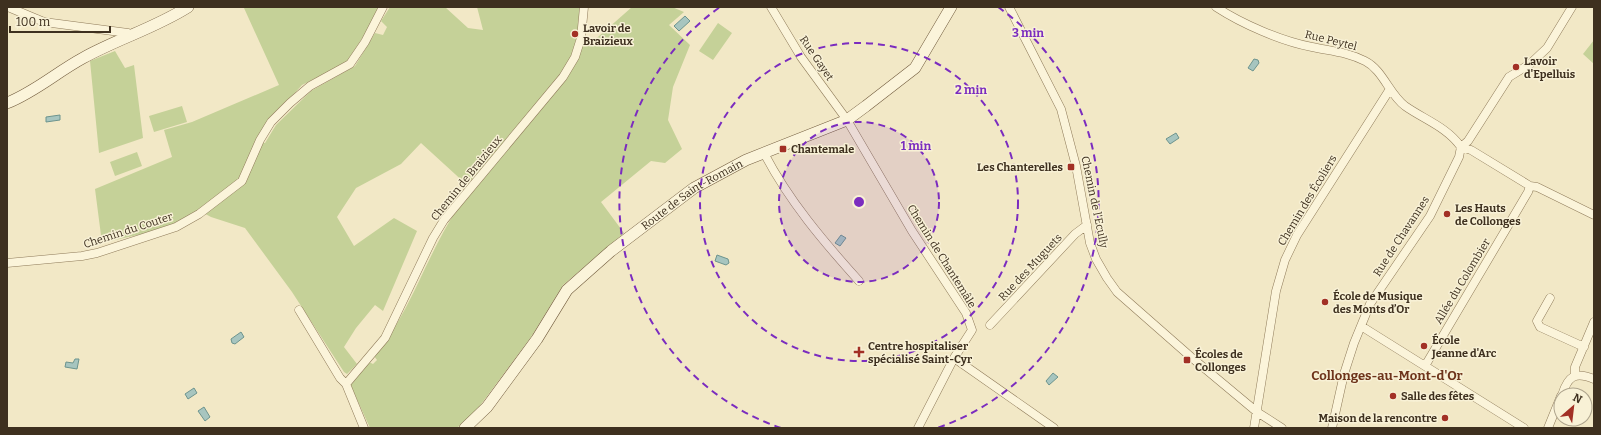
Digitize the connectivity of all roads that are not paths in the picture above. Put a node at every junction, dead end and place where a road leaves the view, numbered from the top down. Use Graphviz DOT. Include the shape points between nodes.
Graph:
graph roads {
  1 [pos="8,7"];
  2 [pos="188,7"];
  3 [pos="383,7"];
  4 [pos="584,7"];
  5 [pos="771,7"];
  6 [pos="951,7"];
  7 [pos="1009,7"];
  8 [pos="1572,7"];
  9 [pos="1220,9"];
  10 [pos="132,36"];
  11 [pos="1390,88"];
  12 [pos="7,103"];
  13 [pos="847,120"];
  14 [pos="1461,147"];
  15 [pos="764,153"];
  16 [pos="1530,186"];
  17 [pos="1594,215"];
  18 [pos="1086,225"];
  19 [pos="7,263"];
  20 [pos="860,281"];
  21 [pos="1550,298"];
  22 [pos="299,310"];
  23 [pos="1594,322"];
  24 [pos="990,325"];
  25 [pos="1361,326"];
  26 [pos="1584,347"];
  27 [pos="954,358"];
  28 [pos="1425,366"];
  29 [pos="1575,376"];
  30 [pos="1594,379"];
  31 [pos="346,384"];
  32 [pos="1565,387"];
  33 [pos="1257,412"];
  34 [pos="1553,416"];
  35 [pos="364,428"];
  36 [pos="465,428"];
  37 [pos="918,428"];
  38 [pos="1054,428"];
  39 [pos="1254,428"];
  40 [pos="1282,428"];
  41 [pos="1332,428"];
  42 [pos="1524,428"];
  43 [pos="1548,428"];
  1 -- 10 [label="street" via="44,22 128,33"];
  2 -- 10 [label="main road"];
  3 -- 19 [label="street, Chemin du Couter" via="350,64 310,86 271,122 242,181 199,214 176,227 82,256"];
  4 -- 31 [label="street, Chemin de Braizieux" via="581,38 575,57 563,77 444,220 385,338"];
  5 -- 13 [label="street, Rue Gayet" via="801,57"];
  6 -- 13 [label="main road, Route de Saint-Romain" via="915,68"];
  7 -- 18 [label="street, Chemin de l'Ecully" via="1061,109 1069,135"];
  8 -- 14 [label="street, Rue de Chavannes" via="1547,48 1530,64 1509,77 1468,141"];
  9 -- 11 [label="street, Rue Peytel" via="1282,38 1310,47 1345,53 1366,61 1377,70"];
  10 -- 12 [label="main road" via="85,57 31,92"];
  11 -- 14 [label="street, Rue Peytel" via="1405,105 1447,131"];
  11 -- 33 [label="street, Chemin des Écoliers" via="1297,235 1285,260 1276,291"];
  13 -- 15 [label="main road, Route de Saint-Romain"];
  13 -- 27 [label="street, Chemin de Chantemâle" via="912,231 966,313 972,330"];
  14 -- 16 [label="street" via="1471,150"];
  14 -- 25 [label="street, Rue de Chavannes" via="1459,157 1430,216 1370,304"];
  15 -- 20 [label="street" via="809,224"];
  15 -- 36 [label="main road, Route de Saint-Romain" via="694,188 611,251 567,290 536,339 487,407"];
  16 -- 17 [label="street"];
  16 -- 28 [label="street, Allée du Colombier"];
  18 -- 24 [label="street, Rue des Muguets"];
  18 -- 33 [label="street, Chemin de l'Ecully" via="1096,259 1117,292"];
  21 -- 26 [label="street" via="1537,321 1540,327"];
  22 -- 31 [label="street"];
  23 -- 26 [label="street"];
  25 -- 28 [label="street"];
  25 -- 41 [label="street, Rue de Chavannes" via="1344,374"];
  26 -- 29 [label="street" via="1575,367"];
  27 -- 37 [label="street, Chemin de Chantemâle"];
  27 -- 38 [label="street"];
  28 -- 42 [label="street"];
  29 -- 30 [label="street" via="1582,375"];
  29 -- 32 [label="street" via="1569,379"];
  31 -- 35 [label="street"];
  33 -- 39 [label="street, Chemin des Écoliers"];
  33 -- 40 [label="street, Chemin de l'Ecully"];
  34 -- 43 [label="street"];
}
